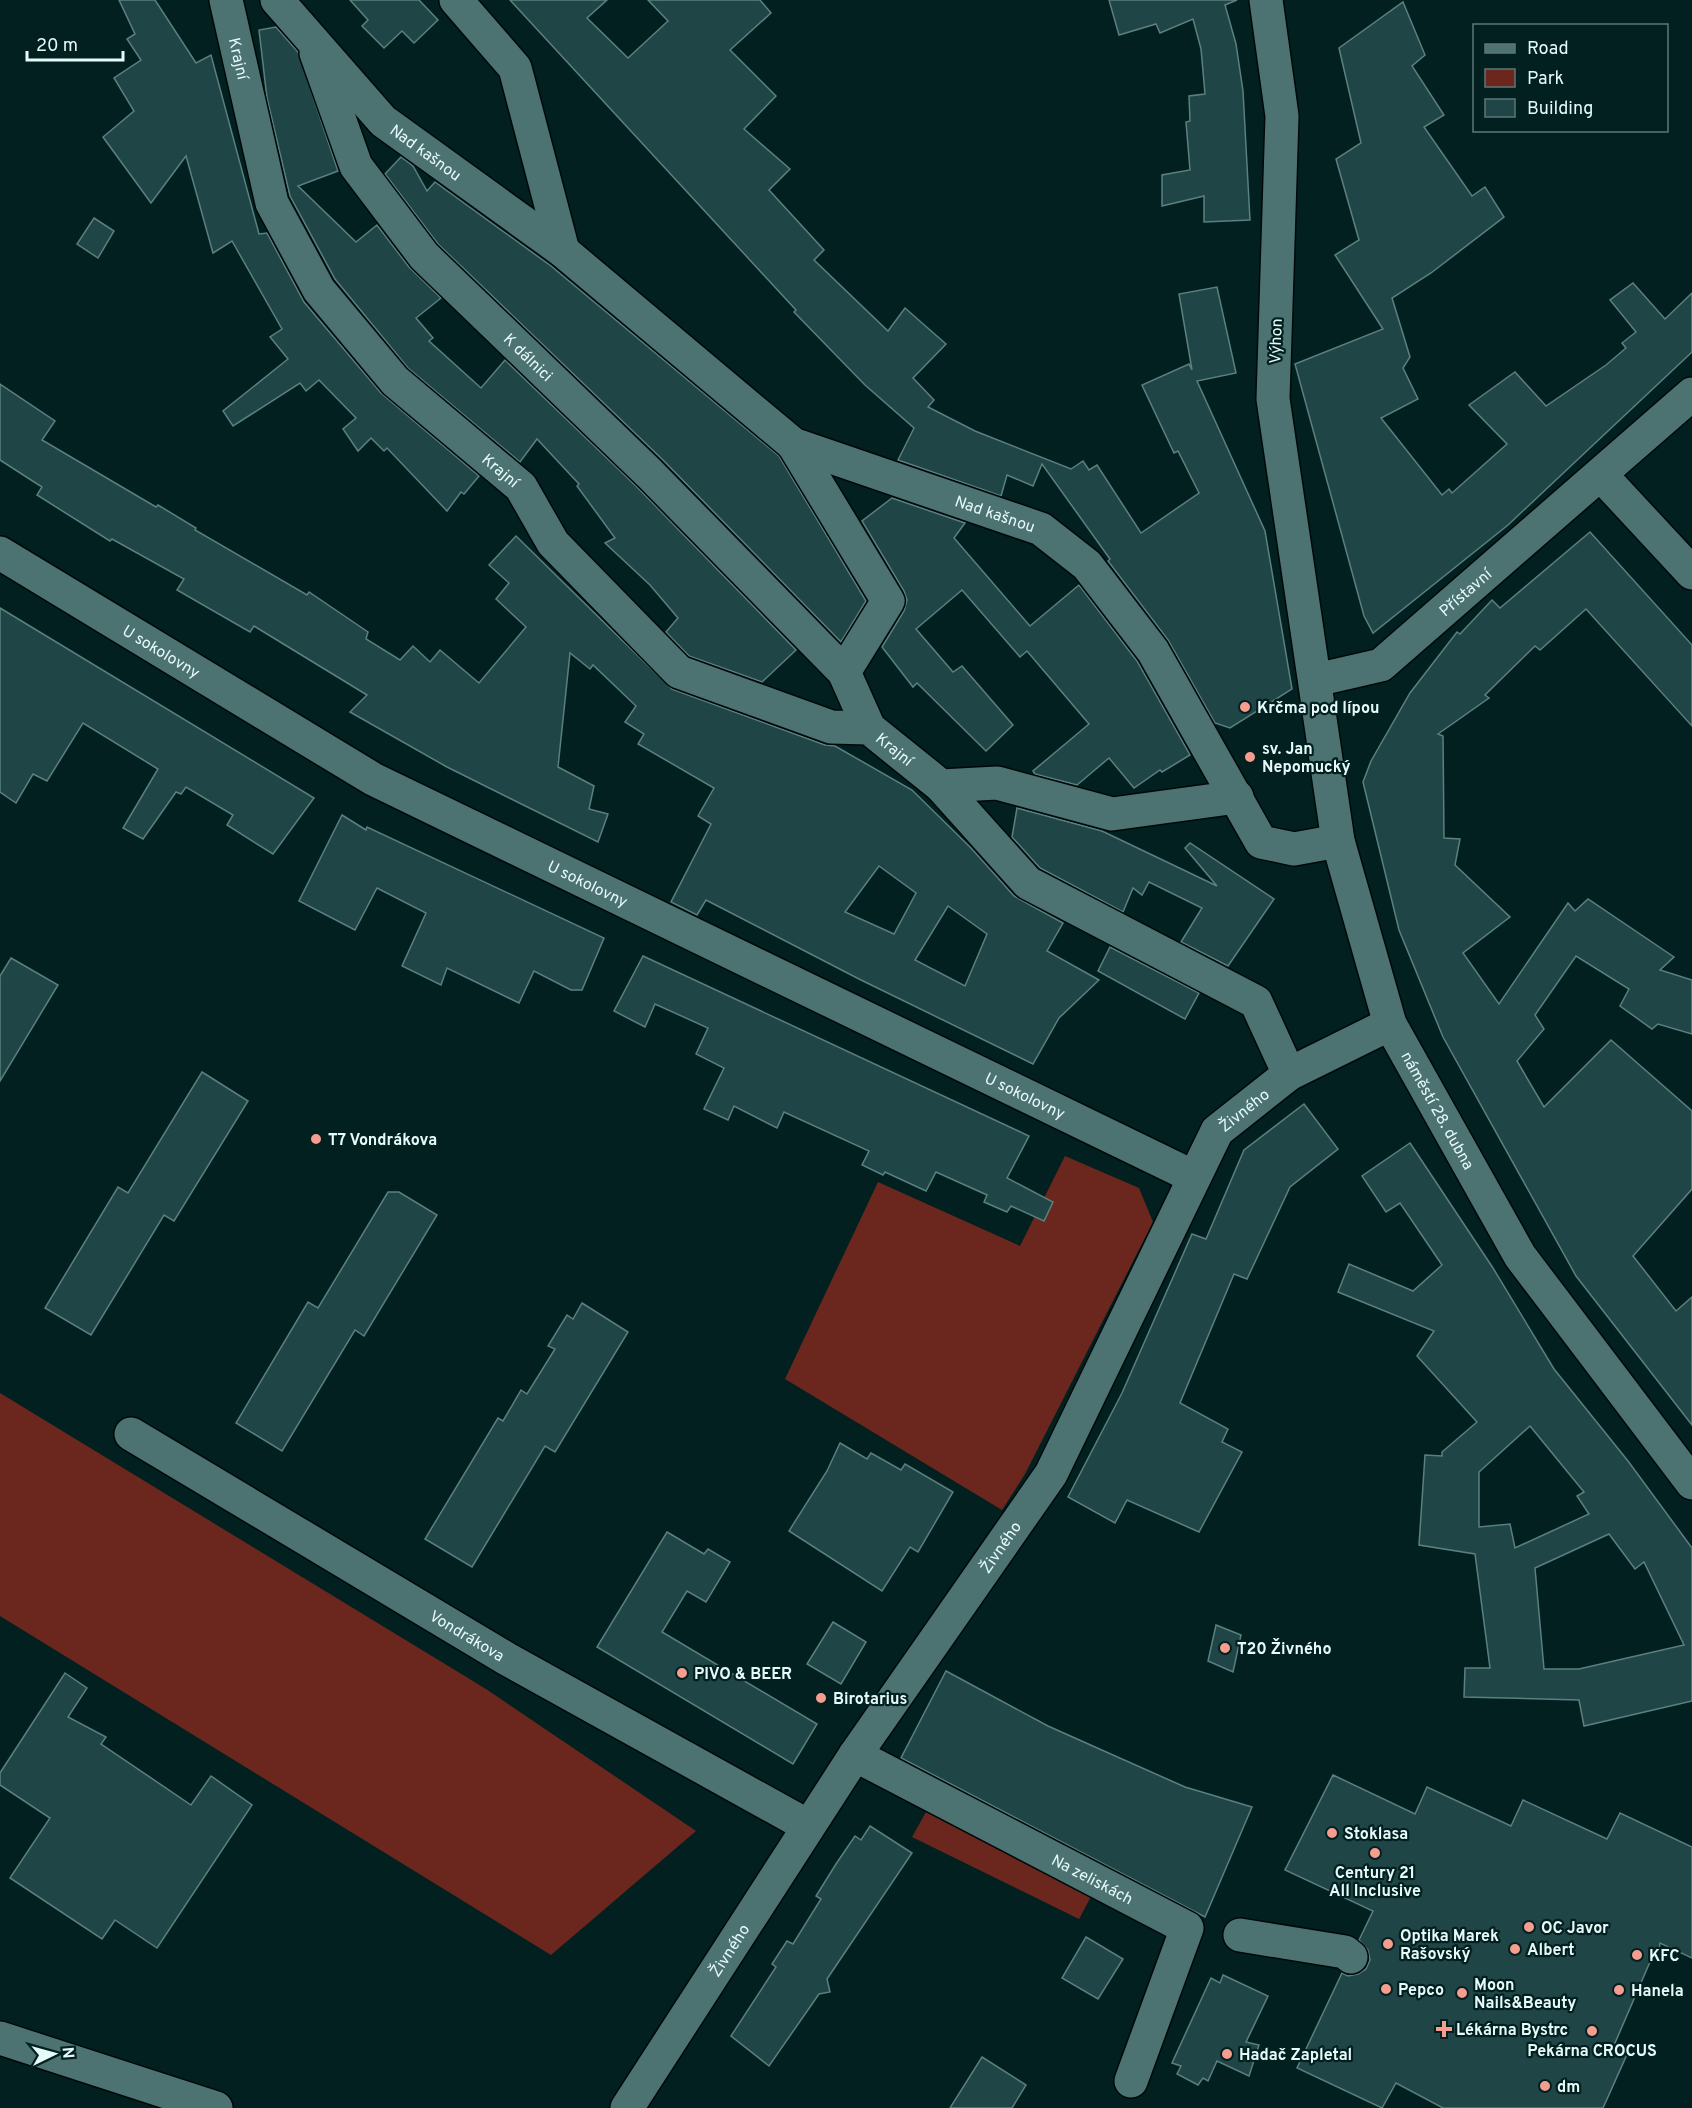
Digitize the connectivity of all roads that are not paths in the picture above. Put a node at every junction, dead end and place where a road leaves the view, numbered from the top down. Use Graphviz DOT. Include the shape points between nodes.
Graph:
graph roads {
  1 [pos="226,0"];
  2 [pos="277,0"];
  3 [pos="456,0"];
  4 [pos="1266,0"];
  5 [pos="308,33"];
  6 [pos="563,251"];
  7 [pos="1692,394"];
  8 [pos="793,444"];
  9 [pos="1601,475"];
  10 [pos="0,553"];
  11 [pos="1692,573"];
  12 [pos="844,672"];
  13 [pos="1316,680"];
  14 [pos="870,728"];
  15 [pos="941,786"];
  16 [pos="1237,798"];
  17 [pos="1338,841"];
  18 [pos="1390,1024"];
  19 [pos="1290,1074"];
  20 [pos="1194,1177"];
  21 [pos="131,1434"];
  22 [pos="1692,1483"];
  23 [pos="855,1755"];
  24 [pos="808,1826"];
  25 [pos="1240,1935"];
  26 [pos="1351,1957"];
  27 [pos="0,2038"];
  28 [pos="1131,2080"];
  29 [pos="216,2108"];
  30 [pos="627,2108"];
  1 -- 14 [label="street, Krajní" via="272,203 319,290 395,381 521,487 553,543 679,672 831,727"];
  2 -- 5 [label="street, K dálnici"];
  3 -- 6 [label="street" via="515,68"];
  4 -- 13 [label="street, Výhon" via="1282,116 1274,399"];
  5 -- 6 [label="street, Nad kašnou" via="383,121"];
  5 -- 12 [label="street, K dálnici" via="356,166 424,256 650,474"];
  6 -- 8 [label="street, Nad kašnou"];
  7 -- 9 [label="street, Přístavní"];
  8 -- 12 [label="street" via="888,601"];
  8 -- 16 [label="street, Nad kašnou" via="1041,529 1087,565 1153,651"];
  9 -- 11 [label="street"];
  9 -- 13 [label="street, Přístavní" via="1381,665"];
  10 -- 20 [label="street, U sokolovny" via="373,779"];
  12 -- 14 [label="street, K dálnici"];
  13 -- 17 [label="street, náměstí 28. dubna"];
  14 -- 15 [label="street, Krajní"];
  15 -- 16 [label="street" via="997,783 1112,814"];
  15 -- 19 [label="street, Krajní" via="1028,883 1256,1002"];
  16 -- 17 [label="street, Nad kašnou" via="1261,842 1294,849"];
  17 -- 18 [label="street, náměstí 28. dubna"];
  18 -- 19 [label="street, Živného"];
  18 -- 22 [label="street, náměstí 28. dubna" via="1521,1256"];
  19 -- 20 [label="street, Živného" via="1217,1131"];
  20 -- 23 [label="street, Živného" via="1051,1474"];
  21 -- 24 [label="street, Vondrákova" via="507,1659"];
  23 -- 24 [label="street, Živného"];
  23 -- 28 [label="street, Na zeliskách" via="1187,1928"];
  24 -- 30 [label="street, Živného"];
  25 -- 26 [label="street" via="1345,1952"];
  27 -- 29 [label="street"];
}
